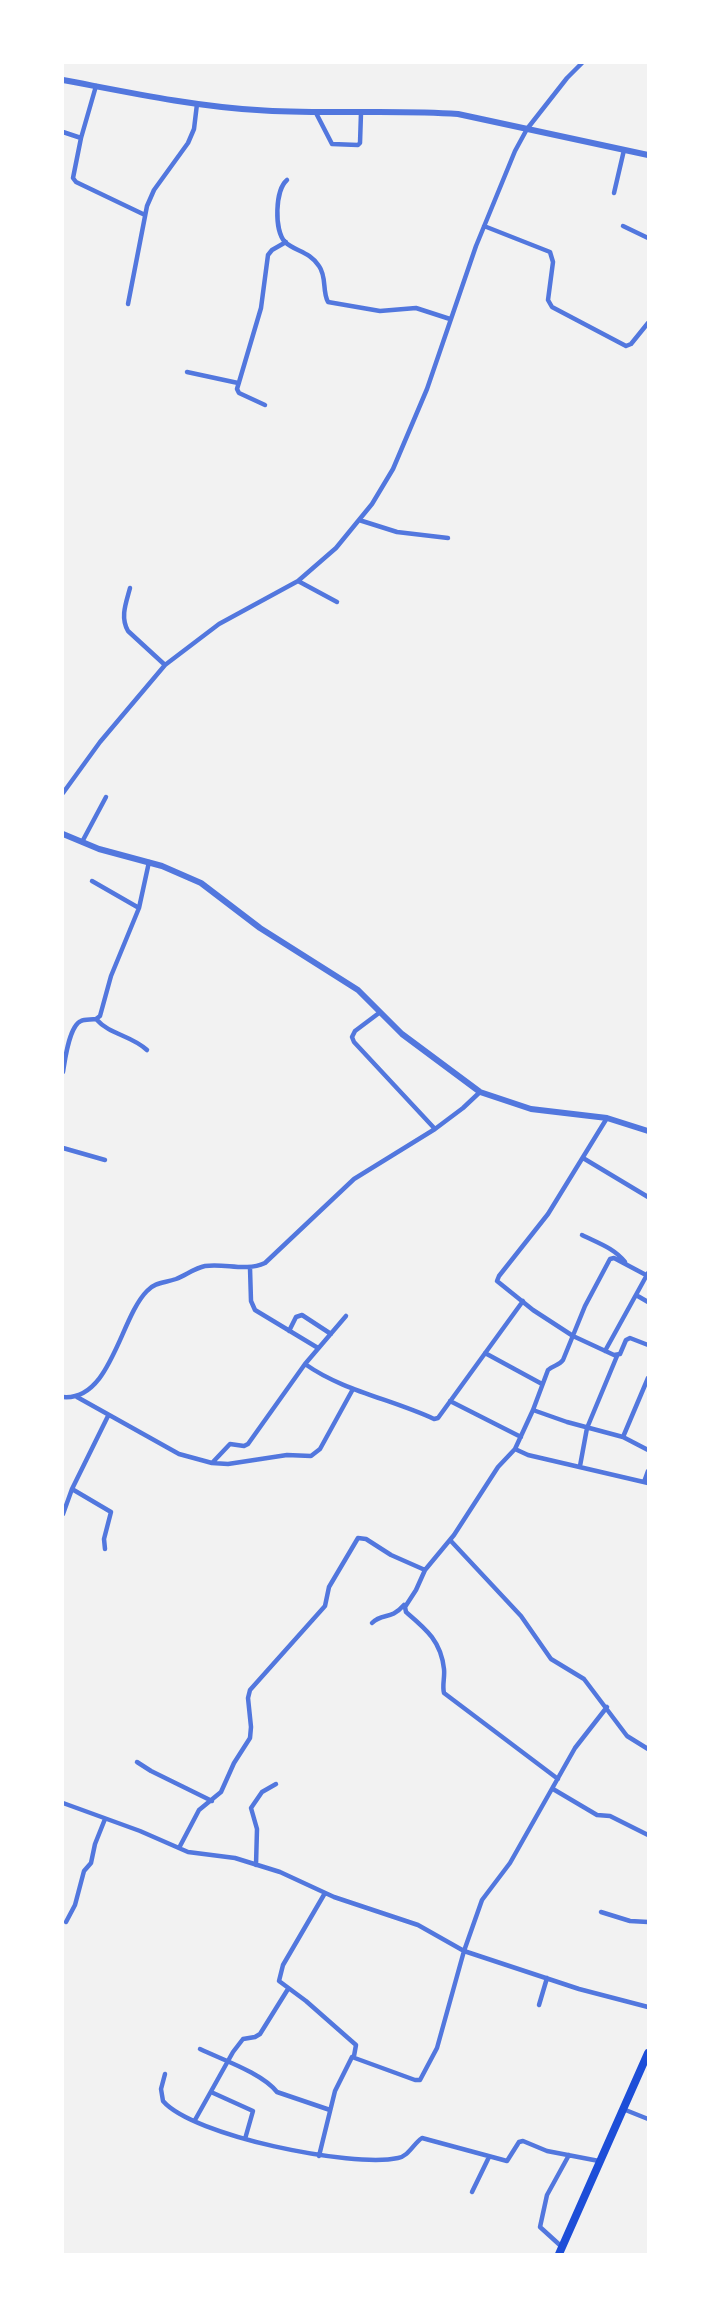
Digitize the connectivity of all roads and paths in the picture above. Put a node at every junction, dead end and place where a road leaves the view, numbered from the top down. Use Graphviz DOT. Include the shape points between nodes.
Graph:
graph roads {
  1 [pos="582,63"];
  2 [pos="63,80"];
  3 [pos="96,86"];
  4 [pos="197,104"];
  5 [pos="316,113"];
  6 [pos="361,113"];
  7 [pos="527,129"];
  8 [pos="63,132"];
  9 [pos="81,138"];
  10 [pos="624,150"];
  11 [pos="648,155"];
  12 [pos="287,180"];
  13 [pos="614,193"];
  14 [pos="145,215"];
  15 [pos="484,226"];
  16 [pos="623,226"];
  17 [pos="648,238"];
  18 [pos="286,242"];
  19 [pos="128,304"];
  20 [pos="450,319"];
  21 [pos="648,323"];
  22 [pos="187,372"];
  23 [pos="238,383"];
  24 [pos="265,405"];
  25 [pos="359,520"];
  26 [pos="448,538"];
  27 [pos="298,581"];
  28 [pos="130,588"];
  29 [pos="337,602"];
  30 [pos="165,665"];
  31 [pos="63,793"];
  32 [pos="106,797"];
  33 [pos="63,834"];
  34 [pos="82,842"];
  35 [pos="149,862"];
  36 [pos="92,881"];
  37 [pos="139,908"];
  38 [pos="379,1013"];
  39 [pos="96,1019"];
  40 [pos="147,1050"];
  41 [pos="63,1072"];
  42 [pos="480,1092"];
  43 [pos="607,1118"];
  44 [pos="435,1129"];
  45 [pos="648,1131"];
  46 [pos="63,1148"];
  47 [pos="583,1158"];
  48 [pos="105,1160"];
  49 [pos="648,1197"];
  50 [pos="582,1235"];
  51 [pos="627,1264"];
  52 [pos="250,1268"];
  53 [pos="647,1274"];
  54 [pos="636,1295"];
  55 [pos="523,1301"];
  56 [pos="648,1302"];
  57 [pos="346,1316"];
  58 [pos="290,1331"];
  59 [pos="331,1334"];
  60 [pos="573,1336"];
  61 [pos="648,1345"];
  62 [pos="318,1348"];
  63 [pos="605,1351"];
  64 [pos="485,1353"];
  65 [pos="617,1356"];
  66 [pos="305,1364"];
  67 [pos="648,1378"];
  68 [pos="542,1384"];
  69 [pos="353,1389"];
  70 [pos="63,1397"];
  71 [pos="77,1397"];
  72 [pos="450,1401"];
  73 [pos="533,1410"];
  74 [pos="108,1416"];
  75 [pos="587,1428"];
  76 [pos="521,1437"];
  77 [pos="623,1437"];
  78 [pos="515,1449"];
  79 [pos="648,1450"];
  80 [pos="212,1463"];
  81 [pos="580,1466"];
  82 [pos="648,1472"];
  83 [pos="646,1482"];
  84 [pos="72,1489"];
  85 [pos="63,1514"];
  86 [pos="450,1540"];
  87 [pos="105,1549"];
  88 [pos="425,1570"];
  89 [pos="406,1603"];
  90 [pos="372,1623"];
  91 [pos="607,1707"];
  92 [pos="648,1749"];
  93 [pos="137,1762"];
  94 [pos="558,1779"];
  95 [pos="276,1784"];
  96 [pos="553,1789"];
  97 [pos="212,1801"];
  98 [pos="63,1803"];
  99 [pos="105,1819"];
  100 [pos="648,1835"];
  101 [pos="179,1848"];
  102 [pos="256,1865"];
  103 [pos="325,1893"];
  104 [pos="601,1912"];
  105 [pos="66,1922"];
  106 [pos="648,1922"];
  107 [pos="464,1951"];
  108 [pos="547,1978"];
  109 [pos="288,1989"];
  110 [pos="539,2005"];
  111 [pos="648,2007"];
  112 [pos="200,2049"];
  113 [pos="648,2053"];
  114 [pos="354,2056"];
  115 [pos="228,2062"];
  116 [pos="165,2074"];
  117 [pos="211,2092"];
  118 [pos="623,2109"];
  119 [pos="330,2110"];
  120 [pos="648,2119"];
  121 [pos="195,2120"];
  122 [pos="244,2139"];
  123 [pos="569,2155"];
  124 [pos="319,2156"];
  125 [pos="489,2157"];
  126 [pos="599,2161"];
  127 [pos="472,2192"];
  128 [pos="561,2251"];
  1 -- 7 [label="street"];
  2 -- 3 [label="street"];
  3 -- 4 [label="street"];
  3 -- 9 [label="street"];
  4 -- 5 [label="street"];
  4 -- 14 [label="street" via="192,132 154,190"];
  5 -- 6 [label="street"];
  5 -- 6 [label="street" via="332,144 358,145"];
  6 -- 7 [label="street" via="427,111"];
  7 -- 10 [label="street"];
  7 -- 15 [label="street"];
  8 -- 9 [label="street"];
  9 -- 14 [label="street" via="74,180"];
  10 -- 11 [label="street"];
  10 -- 13 [label="street"];
  12 -- 18 [label="street" via="279,190 278,214"];
  14 -- 19 [label="street"];
  15 -- 20 [label="street"];
  15 -- 21 [label="street" via="550,252 554,262 548,300 552,307 626,346"];
  16 -- 17 [label="street"];
  18 -- 20 [label="street" via="309,254 319,266 328,302 380,311 416,308"];
  18 -- 23 [label="street" via="268,255 261,308"];
  20 -- 25 [label="street" via="403,448"];
  22 -- 23 [label="street"];
  23 -- 24 [label="street" via="237,392"];
  25 -- 26 [label="street" via="397,532"];
  25 -- 27 [label="street"];
  27 -- 29 [label="street"];
  27 -- 30 [label="street" via="219,624"];
  28 -- 30 [label="street" via="124,624"];
  30 -- 31 [label="street"];
  32 -- 34 [label="street"];
  33 -- 34 [label="street"];
  34 -- 35 [label="street"];
  35 -- 37 [label="street"];
  35 -- 38 [label="street" via="201,883 273,936 358,990"];
  36 -- 37 [label="street"];
  37 -- 39 [label="street"];
  38 -- 42 [label="street"];
  38 -- 44 [label="street" via="355,1032 354,1042"];
  39 -- 40 [label="street" via="105,1029 129,1037"];
  39 -- 41 [label="street" via="81,1021 74,1028"];
  42 -- 43 [label="street" via="531,1109"];
  42 -- 44 [label="street"];
  43 -- 45 [label="street"];
  43 -- 47 [label="street"];
  44 -- 52 [label="street" via="354,1179 269,1261"];
  46 -- 48 [label="street"];
  47 -- 49 [label="street"];
  47 -- 55 [label="street" via="548,1214 498,1278 500,1284"];
  50 -- 51 [label="street" via="619,1254"];
  51 -- 53 [label="street"];
  51 -- 60 [label="street" via="610,1259"];
  52 -- 58 [label="street" via="252,1306"];
  52 -- 71 [label="street" via="206,1266 153,1285 136,1305 100,1375"];
  53 -- 54 [label="street"];
  54 -- 56 [label="street"];
  54 -- 63 [label="street"];
  55 -- 60 [label="street"];
  55 -- 64 [label="street"];
  57 -- 59 [label="street"];
  58 -- 59 [label="street" via="296,1317 302,1315"];
  58 -- 62 [label="street"];
  59 -- 62 [label="street"];
  60 -- 63 [label="street"];
  60 -- 68 [label="street" via="561,1363 551,1367"];
  61 -- 65 [label="street" via="630,1338"];
  62 -- 66 [label="street"];
  63 -- 65 [label="street"];
  64 -- 68 [label="street"];
  64 -- 72 [label="street"];
  65 -- 75 [label="street"];
  66 -- 69 [label="street"];
  66 -- 80 [label="street" via="248,1444 230,1444"];
  67 -- 77 [label="street"];
  68 -- 73 [label="street"];
  69 -- 72 [label="street" via="434,1419"];
  69 -- 80 [label="street" via="315,1454"];
  70 -- 71 [label="street"];
  71 -- 74 [label="street"];
  72 -- 76 [label="street"];
  73 -- 75 [label="street"];
  73 -- 76 [label="street"];
  74 -- 80 [label="street" via="179,1454"];
  74 -- 84 [label="street"];
  75 -- 77 [label="street"];
  75 -- 81 [label="street"];
  76 -- 78 [label="street"];
  77 -- 79 [label="street"];
  78 -- 81 [label="street"];
  78 -- 86 [label="street" via="498,1467"];
  81 -- 83 [label="street"];
  82 -- 83 [label="street"];
  84 -- 85 [label="street"];
  84 -- 87 [label="street" via="111,1512"];
  86 -- 88 [label="street"];
  86 -- 91 [label="street" via="521,1616 551,1659 579,1674"];
  88 -- 89 [label="street"];
  88 -- 97 [label="street" via="358,1538 329,1587 325,1606 250,1690 250,1738 221,1792"];
  89 -- 90 [label="street" via="393,1616 379,1617"];
  89 -- 94 [label="street" via="406,1612 431,1634 441,1653 444,1693"];
  91 -- 92 [label="street" via="627,1736"];
  91 -- 94 [label="street" via="575,1748"];
  93 -- 97 [label="street"];
  94 -- 96 [label="street"];
  95 -- 102 [label="street" via="262,1792 251,1808 257,1829"];
  96 -- 100 [label="street" via="597,1815 610,1816"];
  96 -- 107 [label="street" via="510,1863 482,1900"];
  97 -- 101 [label="street" via="199,1810"];
  98 -- 99 [label="street"];
  99 -- 101 [label="street"];
  99 -- 105 [label="street"];
  101 -- 102 [label="street"];
  102 -- 103 [label="street"];
  103 -- 107 [label="street" via="418,1925"];
  103 -- 109 [label="street" via="279,1973 280,1984"];
  104 -- 106 [label="street"];
  107 -- 108 [label="street"];
  107 -- 114 [label="street" via="437,2048 422,2079 415,2080"];
  108 -- 110 [label="street"];
  108 -- 111 [label="street"];
  109 -- 114 [label="street" via="356,2045"];
  109 -- 115 [label="street" via="260,2034 243,2040"];
  112 -- 115 [label="street"];
  113 -- 118 [label="highway"];
  114 -- 119 [label="street" via="335,2091"];
  115 -- 117 [label="street"];
  115 -- 119 [label="street" via="273,2086 277,2092"];
  116 -- 121 [label="street" via="163,2101"];
  117 -- 121 [label="street"];
  117 -- 122 [label="street" via="253,2111"];
  118 -- 120 [label="street"];
  118 -- 126 [label="highway"];
  119 -- 124 [label="street"];
  121 -- 122 [label="street"];
  122 -- 124 [label="street"];
  123 -- 125 [label="street" via="521,2141 508,2160"];
  123 -- 126 [label="street"];
  123 -- 128 [label="street" via="546,2198 540,2227"];
  124 -- 125 [label="street" via="398,2158 422,2138"];
  125 -- 127 [label="street"];
  126 -- 128 [label="highway"];
}
